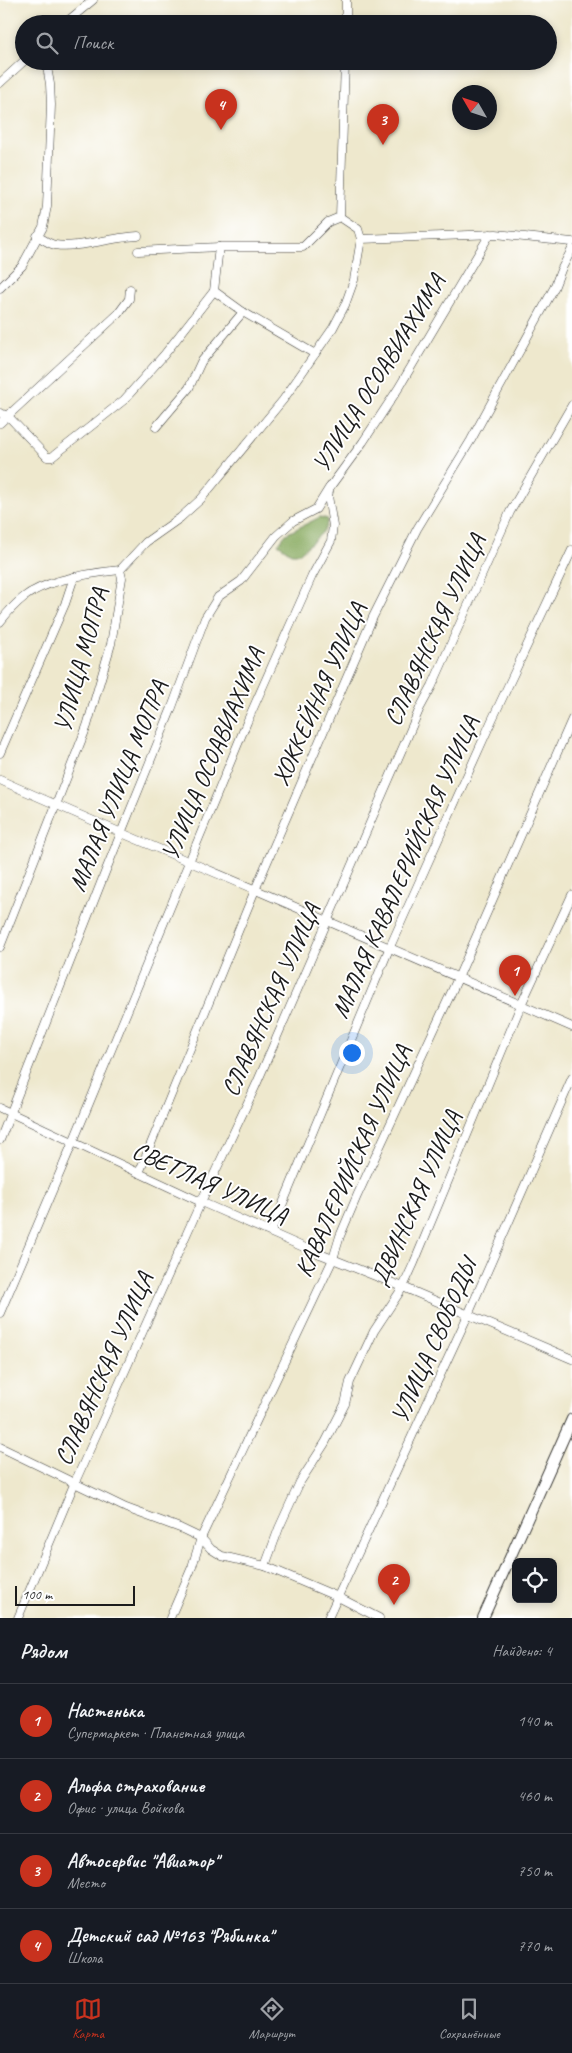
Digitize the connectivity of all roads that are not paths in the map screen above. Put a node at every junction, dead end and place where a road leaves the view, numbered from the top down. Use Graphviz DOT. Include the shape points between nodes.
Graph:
graph roads {
  1 [pos="93,0"];
  2 [pos="346,0"];
  3 [pos="75,15"];
  4 [pos="346,15"];
  5 [pos="15,69"];
  6 [pos="48,70"];
  7 [pos="345,70"];
  8 [pos="0,83"];
  9 [pos="340,217"];
  10 [pos="490,234"];
  11 [pos="37,236"];
  12 [pos="138,236"];
  13 [pos="360,239"];
  14 [pos="572,242"];
  15 [pos="219,247"];
  16 [pos="572,249"];
  17 [pos="138,251"];
  18 [pos="0,288"];
  19 [pos="130,289"];
  20 [pos="214,291"];
  21 [pos="243,312"];
  22 [pos="315,354"];
  23 [pos="572,405"];
  24 [pos="4,415"];
  25 [pos="0,423"];
  26 [pos="156,427"];
  27 [pos="330,487"];
  28 [pos="316,509"];
  29 [pos="331,514"];
  30 [pos="572,550"];
  31 [pos="120,570"];
  32 [pos="74,577"];
  33 [pos="0,622"];
  34 [pos="572,719"];
  35 [pos="0,752"];
  36 [pos="0,780"];
  37 [pos="57,806"];
  38 [pos="121,834"];
  39 [pos="188,862"];
  40 [pos="255,890"];
  41 [pos="572,895"];
  42 [pos="327,921"];
  43 [pos="0,947"];
  44 [pos="390,949"];
  45 [pos="458,978"];
  46 [pos="521,1005"];
  47 [pos="572,1026"];
  48 [pos="572,1078"];
  49 [pos="0,1108"];
  50 [pos="11,1113"];
  51 [pos="0,1140"];
  52 [pos="73,1142"];
  53 [pos="139,1173"];
  54 [pos="201,1202"];
  55 [pos="271,1232"];
  56 [pos="333,1259"];
  57 [pos="403,1287"];
  58 [pos="0,1313"];
  59 [pos="468,1315"];
  60 [pos="572,1359"];
  61 [pos="572,1419"];
  62 [pos="0,1446"];
  63 [pos="75,1482"];
  64 [pos="201,1538"];
  65 [pos="265,1566"];
  66 [pos="338,1597"];
  67 [pos="18,1618"];
  68 [pos="170,1618"];
  69 [pos="328,1618"];
  70 [pos="380,1618"];
  71 [pos="483,1618"];
  1 -- 3 [label="street"];
  2 -- 4 [label="street"];
  5 -- 8 [label="street"];
  6 -- 11 [label="street" via="51,105 49,180 43,227"];
  7 -- 9 [label="street"];
  9 -- 13 [label="street" via="358,230"];
  9 -- 15 [label="street" via="328,222 303,247"];
  10 -- 13 [label="street"];
  10 -- 14 [label="street"];
  10 -- 27 [label="street, УЛИЦА ОСОАВИАХИМА" via="398,389"];
  11 -- 12 [label="street" via="53,245 66,246"];
  11 -- 18 [label="street" via="22,266"];
  13 -- 22 [label="street, УЛИЦА МОПРА" via="354,280 345,304"];
  15 -- 17 [label="street"];
  15 -- 20 [label="street"];
  16 -- 40 [label="street, ХОККЕЙНАЯ УЛИЦА" via="554,288 418,529 373,617"];
  19 -- 24 [label="street" via="129,299 118,314"];
  20 -- 21 [label="street"];
  20 -- 24 [label="street" via="124,400 52,457 47,456"];
  21 -- 22 [label="street"];
  21 -- 26 [label="street" via="201,362 189,388"];
  22 -- 31 [label="street, УЛИЦА МОПРА" via="283,400 201,499 146,542"];
  23 -- 42 [label="street, СЛАВЯНСКАЯ УЛИЦА" via="510,512"];
  24 -- 25 [label="street"];
  27 -- 28 [label="street, МАЛАЯ УЛИЦА МОПРА"];
  27 -- 29 [label="street, УЛИЦА ОСОАВИАХИМА"];
  28 -- 29 [label="street"];
  28 -- 38 [label="street, МАЛАЯ УЛИЦА МОПРА" via="293,521 276,536 241,581 218,597 205,618"];
  29 -- 39 [label="street, УЛИЦА ОСОАВИАХИМА" via="331,541 312,576"];
  30 -- 44 [label="street, МАЛАЯ КАВАЛЕРИЙСКАЯ УЛИЦА"];
  31 -- 32 [label="street"];
  31 -- 37 [label="street, УЛИЦА МОПРА" via="122,578 111,644 87,726"];
  32 -- 33 [label="street" via="25,596"];
  32 -- 35 [label="street"];
  34 -- 45 [label="street, КАВАЛЕРИЙСКАЯ УЛИЦА"];
  36 -- 37 [label="street"];
  37 -- 38 [label="street"];
  37 -- 43 [label="street, УЛИЦА МОПРА"];
  38 -- 39 [label="street"];
  38 -- 50 [label="street, МАЛАЯ УЛИЦА МОПРА"];
  39 -- 40 [label="street"];
  39 -- 52 [label="street, УЛИЦА ОСОАВИАХИМА"];
  40 -- 42 [label="street"];
  40 -- 53 [label="street, ХОККЕЙНАЯ УЛИЦА"];
  41 -- 46 [label="street, ДВИНСКАЯ УЛИЦА"];
  42 -- 44 [label="street"];
  42 -- 54 [label="street, СЛАВЯНСКАЯ УЛИЦА"];
  44 -- 45 [label="street"];
  44 -- 55 [label="street, МАЛАЯ КАВАЛЕРИЙСКАЯ УЛИЦА"];
  45 -- 46 [label="street"];
  45 -- 56 [label="street, КАВАЛЕРИЙСКАЯ УЛИЦА" via="357,1196"];
  46 -- 47 [label="street"];
  46 -- 57 [label="street, ДВИНСКАЯ УЛИЦА"];
  48 -- 59 [label="street, УЛИЦА СВОБОДЫ"];
  49 -- 50 [label="street, СВЕТЛАЯ УЛИЦА"];
  50 -- 51 [label="street, МАЛАЯ УЛИЦА МОПРА"];
  50 -- 52 [label="street, СВЕТЛАЯ УЛИЦА"];
  52 -- 53 [label="street, СВЕТЛАЯ УЛИЦА"];
  52 -- 58 [label="street, УЛИЦА ОСОАВИАХИМА"];
  53 -- 54 [label="street, СВЕТЛАЯ УЛИЦА"];
  54 -- 55 [label="street, СВЕТЛАЯ УЛИЦА"];
  54 -- 63 [label="street, СЛАВЯНСКАЯ УЛИЦА"];
  55 -- 56 [label="street, СВЕТЛАЯ УЛИЦА"];
  56 -- 57 [label="street, СВЕТЛАЯ УЛИЦА"];
  56 -- 64 [label="street, КАВАЛЕРИЙСКАЯ УЛИЦА"];
  57 -- 59 [label="street, СВЕТЛАЯ УЛИЦА"];
  57 -- 65 [label="street, ДВИНСКАЯ УЛИЦА" via="374,1331 350,1382 345,1404 300,1482"];
  59 -- 60 [label="street, СВЕТЛАЯ УЛИЦА"];
  59 -- 66 [label="street, УЛИЦА СВОБОДЫ"];
  61 -- 71 [label="main road"];
  62 -- 63 [label="street"];
  63 -- 64 [label="street" via="126,1508"];
  63 -- 67 [label="street, СЛАВЯНСКАЯ УЛИЦА"];
  64 -- 65 [label="street" via="222,1556"];
  64 -- 68 [label="street, КАВАЛЕРИЙСКАЯ УЛИЦА"];
  65 -- 66 [label="street"];
  66 -- 69 [label="street, УЛИЦА СВОБОДЫ"];
  66 -- 70 [label="street"];
}
